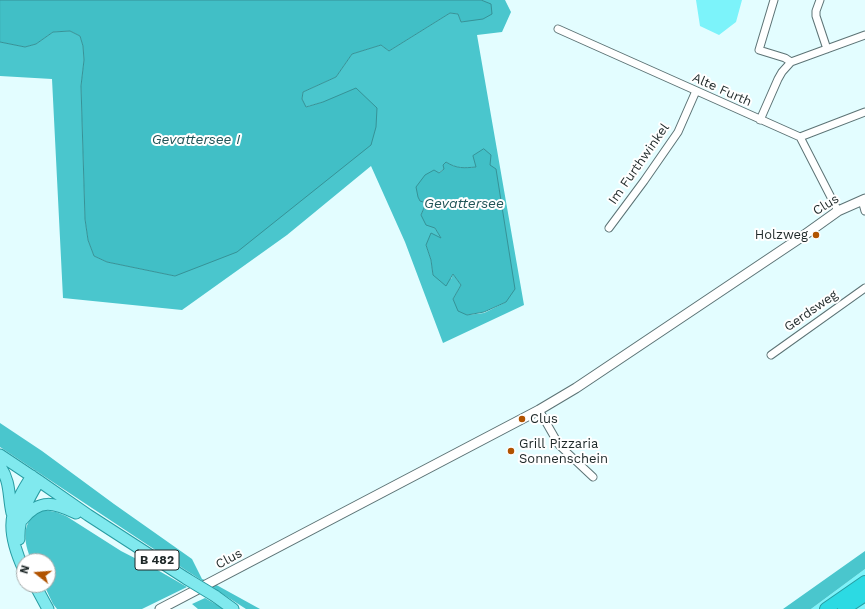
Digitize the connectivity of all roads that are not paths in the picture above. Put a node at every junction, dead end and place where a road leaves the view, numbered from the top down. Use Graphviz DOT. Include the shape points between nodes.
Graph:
graph roads {
  1 [pos="774,0"];
  2 [pos="820,0"];
  3 [pos="558,29"];
  4 [pos="865,35"];
  5 [pos="827,49"];
  6 [pos="791,62"];
  7 [pos="696,91"];
  8 [pos="865,112"];
  9 [pos="760,120"];
  10 [pos="800,137"];
  11 [pos="864,200"];
  12 [pos="838,211"];
  13 [pos="865,211"];
  14 [pos="609,228"];
  15 [pos="865,288"];
  16 [pos="771,354"];
  17 [pos="539,410"];
  18 [pos="0,454"];
  19 [pos="0,466"];
  20 [pos="593,477"];
  21 [pos="36,478"];
  22 [pos="88,515"];
  23 [pos="16,519"];
  24 [pos="17,553"];
  25 [pos="21,553"];
  26 [pos="865,582"];
  27 [pos="36,593"];
  28 [pos="39,593"];
  29 [pos="865,595"];
  30 [pos="44,609"];
  31 [pos="48,609"];
  32 [pos="160,609"];
  33 [pos="233,609"];
  34 [pos="826,609"];
  35 [pos="844,609"];
  1 -- 6 [label="street" via="759,50"];
  2 -- 5 [label="street" via="816,16"];
  3 -- 7 [label="street, Alte Furth"];
  4 -- 5 [label="street"];
  5 -- 6 [label="street"];
  6 -- 9 [label="street" via="778,79"];
  7 -- 9 [label="street, Alte Furth"];
  7 -- 14 [label="street, Im Furthwinkel" via="678,132"];
  8 -- 10 [label="street"];
  9 -- 10 [label="street, Alte Furth"];
  10 -- 12 [label="street"];
  11 -- 12 [label="main road, Clus"];
  11 -- 13 [label="street"];
  12 -- 17 [label="main road, Clus" via="576,388"];
  15 -- 16 [label="street, Gerdsweg"];
  17 -- 20 [label="street" via="559,445"];
  17 -- 32 [label="main road, Clus"];
  18 -- 21 [label="main road, B 482"];
  19 -- 23 [label="main road" via="9,486 11,510"];
  21 -- 22 [label="main road, B 482"];
  21 -- 23 [label="main road" via="17,501"];
  22 -- 23 [label="main road" via="77,514 60,505 47,504 36,507"];
  22 -- 33 [label="main road, B 482, bridge"];
  23 -- 24 [label="main road" via="12,523"];
  23 -- 25 [label="main road"];
  26 -- 34 [label="highway"];
  27 -- 30 [label="main road"];
  28 -- 31 [label="main road"];
  29 -- 35 [label="highway"];
}
